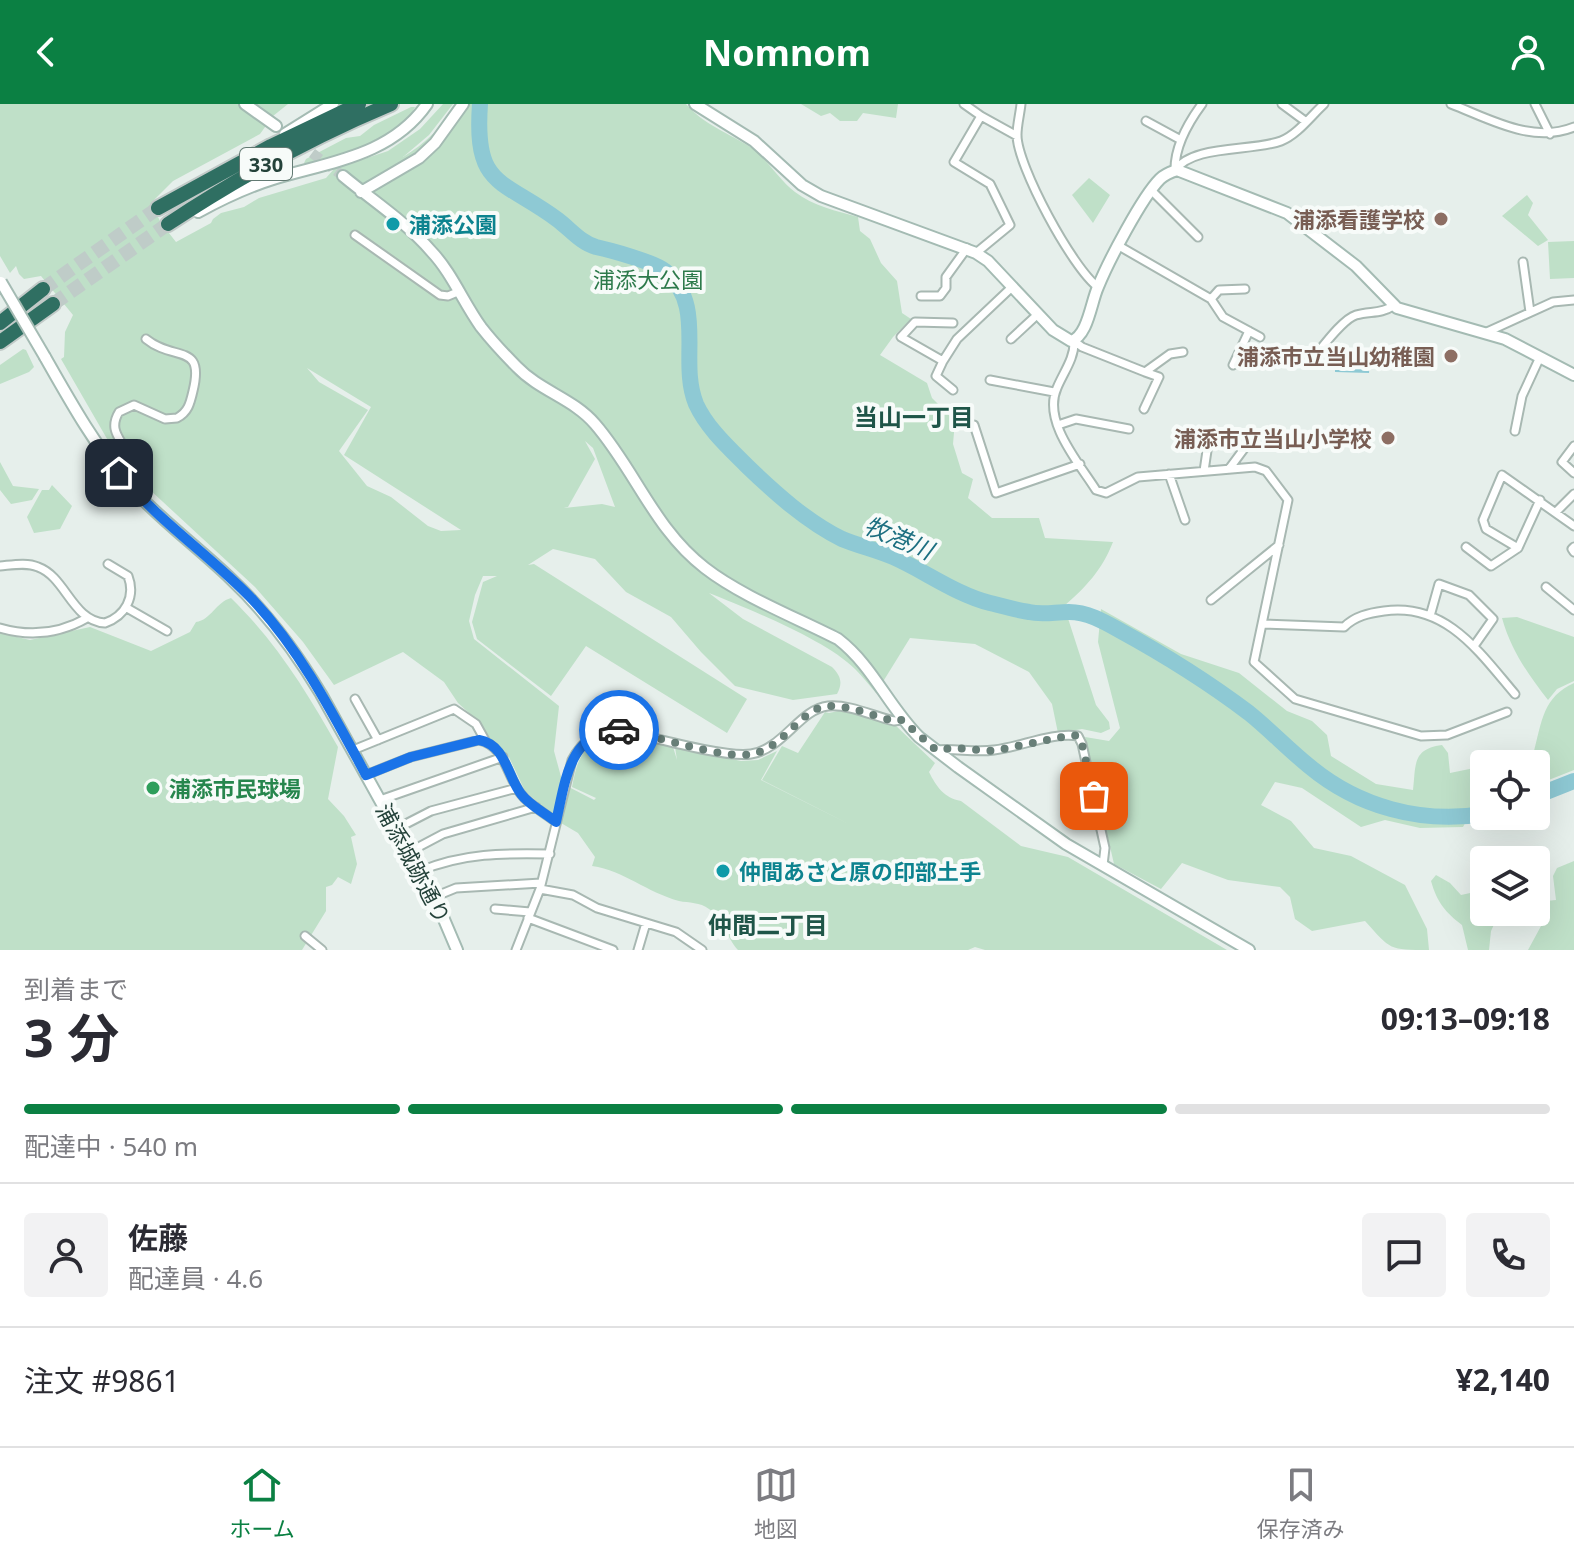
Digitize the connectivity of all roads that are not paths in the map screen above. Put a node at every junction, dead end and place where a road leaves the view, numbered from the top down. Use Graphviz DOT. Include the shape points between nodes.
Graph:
graph roads {
  1 [pos="245,104"];
  2 [pos="333,104"];
  3 [pos="391,104"];
  4 [pos="427,104"];
  5 [pos="695,104"];
  6 [pos="964,104"];
  7 [pos="1021,104"];
  8 [pos="1282,104"];
  9 [pos="1324,104"];
  10 [pos="1451,104"];
  11 [pos="1535,104"];
  12 [pos="1199,105"];
  13 [pos="461,106"];
  14 [pos="364,108"];
  15 [pos="981,116"];
  16 [pos="1146,121"];
  17 [pos="1305,121"];
  18 [pos="276,126"];
  19 [pos="1574,127"];
  20 [pos="1550,134"];
  21 [pos="1017,136"];
  22 [pos="1181,140"];
  23 [pos="271,146"];
  24 [pos="1174,171"];
  25 [pos="343,176"];
  26 [pos="1152,191"];
  27 [pos="361,192"];
  28 [pos="158,208"];
  29 [pos="168,224"];
  30 [pos="355,235"];
  31 [pos="1198,237"];
  32 [pos="1119,246"];
  33 [pos="972,250"];
  34 [pos="1523,262"];
  35 [pos="1,281"];
  36 [pos="1012,287"];
  37 [pos="1098,287"];
  38 [pos="43,289"];
  39 [pos="1245,289"];
  40 [pos="460,291"];
  41 [pos="921,296"];
  42 [pos="1211,299"];
  43 [pos="1574,300"];
  44 [pos="53,304"];
  45 [pos="1393,306"];
  46 [pos="1530,312"];
  47 [pos="1038,314"];
  48 [pos="0,323"];
  49 [pos="953,323"];
  50 [pos="1249,331"];
  51 [pos="1487,332"];
  52 [pos="1260,337"];
  53 [pos="146,339"];
  54 [pos="1011,339"];
  55 [pos="1074,341"];
  56 [pos="0,342"];
  57 [pos="1183,352"];
  58 [pos="1315,356"];
  59 [pos="1540,357"];
  60 [pos="943,361"];
  61 [pos="1233,365"];
  62 [pos="1145,372"];
  63 [pos="1574,375"];
  64 [pos="990,380"];
  65 [pos="953,390"];
  66 [pos="1054,392"];
  67 [pos="1144,409"];
  68 [pos="974,425"];
  69 [pos="1058,425"];
  70 [pos="1129,429"];
  71 [pos="1515,431"];
  72 [pos="1255,434"];
  73 [pos="1208,444"];
  74 [pos="1574,446"];
  75 [pos="1080,464"];
  76 [pos="1229,469"];
  77 [pos="1204,471"];
  78 [pos="119,473"];
  79 [pos="1574,473"];
  80 [pos="1169,474"];
  81 [pos="1574,494"];
  82 [pos="1540,500"];
  83 [pos="1556,512"];
  84 [pos="1185,520"];
  85 [pos="1574,526"];
  86 [pos="1279,545"];
  87 [pos="1466,547"];
  88 [pos="1518,548"];
  89 [pos="108,564"];
  90 [pos="0,566"];
  91 [pos="1546,587"];
  92 [pos="1211,600"];
  93 [pos="127,608"];
  94 [pos="1574,610"];
  95 [pos="1430,616"];
  96 [pos="87,618"];
  97 [pos="1262,624"];
  98 [pos="0,628"];
  99 [pos="167,631"];
  100 [pos="1474,646"];
  101 [pos="1515,694"];
  102 [pos="355,699"];
  103 [pos="1507,712"];
  104 [pos="902,720"];
  105 [pos="378,740"];
  106 [pos="486,742"];
  107 [pos="353,750"];
  108 [pos="936,750"];
  109 [pos="503,757"];
  110 [pos="366,775"];
  111 [pos="517,788"];
  112 [pos="380,800"];
  113 [pos="536,807"];
  114 [pos="556,822"];
  115 [pos="396,829"];
  116 [pos="409,852"];
  117 [pos="550,854"];
  118 [pos="1103,865"];
  119 [pos="420,871"];
  120 [pos="541,886"];
  121 [pos="434,897"];
  122 [pos="495,909"];
  123 [pos="529,915"];
  124 [pos="646,923"];
  125 [pos="305,936"];
  126 [pos="322,950"];
  127 [pos="457,950"];
  128 [pos="517,950"];
  129 [pos="613,950"];
  130 [pos="638,950"];
  131 [pos="702,950"];
  132 [pos="1249,950"];
  1 -- 18 [label="street"];
  2 -- 23 [label="street"];
  3 -- 14 [label="highway, 330"];
  4 -- 29 [label="street" via="401,132 368,152 254,186"];
  5 -- 33 [label="street" via="754,141 821,196"];
  6 -- 15 [label="street"];
  7 -- 21 [label="street"];
  8 -- 17 [label="street"];
  9 -- 17 [label="street"];
  10 -- 20 [label="street" via="1516,129"];
  11 -- 20 [label="street"];
  12 -- 22 [label="street"];
  13 -- 27 [label="street" via="419,158"];
  14 -- 23 [label="highway, 330"];
  14 -- 29 [label="highway, 330"];
  15 -- 21 [label="street"];
  15 -- 33 [label="street" via="954,162 990,184 1010,225"];
  16 -- 22 [label="street"];
  17 -- 24 [label="street" via="1284,140 1203,154 1180,162"];
  19 -- 20 [label="street"];
  21 -- 37 [label="street" via="1041,203"];
  22 -- 24 [label="street"];
  23 -- 28 [label="highway, 330"];
  24 -- 26 [label="street"];
  24 -- 45 [label="street" via="1287,213 1356,266"];
  25 -- 27 [label="street"];
  26 -- 31 [label="street"];
  26 -- 32 [label="street"];
  27 -- 40 [label="street" via="413,232"];
  30 -- 40 [label="street" via="440,295"];
  32 -- 37 [label="street"];
  32 -- 42 [label="street"];
  33 -- 36 [label="street"];
  33 -- 41 [label="street" via="946,277 940,296"];
  34 -- 46 [label="street"];
  35 -- 78 [label="street, 浦添城跡通り, bridge" via="92,437"];
  36 -- 47 [label="street"];
  36 -- 60 [label="street" via="957,339"];
  37 -- 55 [label="street"];
  38 -- 48 [label="highway"];
  39 -- 42 [label="street" via="1219,290"];
  40 -- 104 [label="street" via="481,326 523,373 592,420 653,513 704,567 855,652"];
  42 -- 50 [label="street" via="1223,317"];
  43 -- 46 [label="street"];
  44 -- 56 [label="highway"];
  45 -- 51 [label="street"];
  45 -- 58 [label="street" via="1354,316"];
  46 -- 51 [label="street"];
  47 -- 54 [label="street"];
  47 -- 55 [label="street"];
  49 -- 60 [label="street" via="915,322 901,337"];
  50 -- 52 [label="street"];
  50 -- 61 [label="street"];
  51 -- 59 [label="street"];
  53 -- 78 [label="street" via="191,359 197,374 189,406 177,418 165,419 134,405 119,412 114,432 130,458"];
  55 -- 62 [label="street"];
  55 -- 66 [label="street" via="1075,351"];
  57 -- 62 [label="street" via="1170,354"];
  59 -- 63 [label="street"];
  59 -- 71 [label="street" via="1522,396"];
  60 -- 65 [label="street" via="936,376"];
  62 -- 67 [label="street" via="1161,373"];
  64 -- 66 [label="street"];
  66 -- 69 [label="street"];
  68 -- 75 [label="street" via="996,493"];
  69 -- 70 [label="street" via="1076,419"];
  69 -- 75 [label="street"];
  72 -- 76 [label="street"];
  73 -- 77 [label="street"];
  74 -- 79 [label="street" via="1562,462"];
  75 -- 80 [label="street" via="1096,490 1106,493 1138,477"];
  76 -- 77 [label="street"];
  76 -- 86 [label="street" via="1260,467 1288,500"];
  77 -- 80 [label="street"];
  78 -- 107 [label="street, 浦添城跡通り" via="265,614"];
  80 -- 84 [label="street"];
  81 -- 83 [label="street"];
  82 -- 83 [label="street"];
  82 -- 88 [label="street"];
  82 -- 88 [label="street" via="1502,475 1483,520 1486,529"];
  83 -- 85 [label="street"];
  86 -- 92 [label="street"];
  86 -- 97 [label="street"];
  87 -- 88 [label="street" via="1491,566"];
  89 -- 93 [label="street" via="130,579"];
  90 -- 96 [label="street" via="42,569"];
  91 -- 94 [label="street"];
  93 -- 96 [label="street" via="105,623"];
  93 -- 99 [label="street"];
  95 -- 97 [label="street" via="1394,610 1371,613 1344,627"];
  95 -- 100 [label="street"];
  95 -- 100 [label="street" via="1439,584 1469,595 1493,619"];
  96 -- 98 [label="street" via="32,634"];
  97 -- 103 [label="street" via="1254,662 1295,699 1421,736 1447,735"];
  100 -- 101 [label="street"];
  102 -- 105 [label="street"];
  104 -- 108 [label="street"];
  104 -- 114 [label="street" via="825,706 772,746 744,755 624,731 598,733 572,760"];
  105 -- 106 [label="street" via="454,709 476,724"];
  105 -- 107 [label="street"];
  106 -- 109 [label="street"];
  106 -- 110 [label="street" via="411,757"];
  107 -- 110 [label="street, 浦添城跡通り"];
  108 -- 118 [label="street"];
  108 -- 118 [label="street" via="993,751 1078,736 1105,848"];
  109 -- 111 [label="street"];
  109 -- 112 [label="street"];
  110 -- 112 [label="street, 浦添城跡通り"];
  111 -- 113 [label="street"];
  111 -- 115 [label="street" via="431,811"];
  112 -- 115 [label="street, 浦添城跡通り"];
  113 -- 114 [label="street"];
  113 -- 116 [label="street" via="443,834"];
  114 -- 117 [label="street"];
  115 -- 116 [label="street, 浦添城跡通り"];
  116 -- 119 [label="street, 浦添城跡通り"];
  117 -- 119 [label="street" via="460,857"];
  117 -- 120 [label="street"];
  118 -- 132 [label="street"];
  119 -- 121 [label="street, 浦添城跡通り"];
  120 -- 121 [label="street" via="456,888"];
  120 -- 123 [label="street"];
  120 -- 124 [label="street"];
  121 -- 127 [label="street, 浦添城跡通り"];
  122 -- 123 [label="street"];
  123 -- 128 [label="street"];
  123 -- 129 [label="street"];
  124 -- 130 [label="street"];
  124 -- 131 [label="street" via="676,932"];
  125 -- 126 [label="street"];
}
